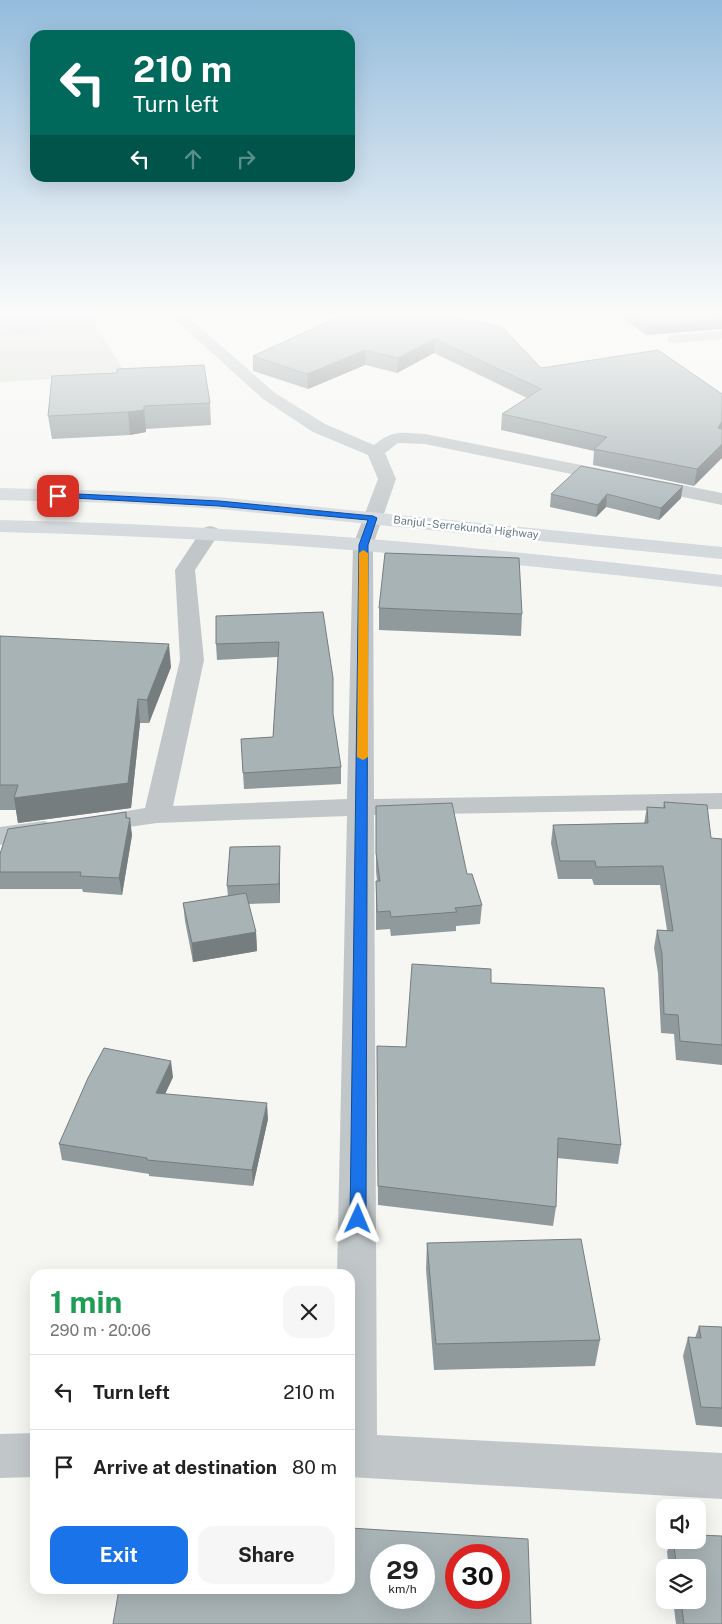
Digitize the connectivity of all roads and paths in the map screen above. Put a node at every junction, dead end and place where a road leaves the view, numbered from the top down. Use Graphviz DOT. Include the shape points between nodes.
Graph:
graph roads {
  1 [pos="261,389"];
  2 [pos="376,452"];
  3 [pos="0,494"];
  4 [pos="722,499"];
  5 [pos="0,526"];
  6 [pos="210,532"];
  7 [pos="368,532"];
  8 [pos="722,553"];
  9 [pos="722,581"];
  10 [pos="722,801"];
  11 [pos="362,807"];
  12 [pos="158,816"];
  13 [pos="0,836"];
  14 [pos="355,1269"];
  15 [pos="355,1455"];
  16 [pos="0,1456"];
  17 [pos="30,1456"];
  18 [pos="722,1476"];
  1 -- 2 [label="street" via="318,428"];
  2 -- 4 [label="street" via="394,438 425,439"];
  2 -- 7 [label="street" via="387,479"];
  3 -- 7 [label="highway, Banjul - Serrekunda Highway" via="210,503"];
  5 -- 6 [label="highway, Banjul - Serrekunda Highway"];
  6 -- 7 [label="highway, Banjul - Serrekunda Highway"];
  6 -- 12 [label="street" via="185,570 192,660"];
  7 -- 8 [label="highway, Banjul - Serrekunda Highway"];
  7 -- 9 [label="highway, Banjul - Serrekunda Highway" via="478,554"];
  7 -- 11 [label="street"];
  10 -- 11 [label="street"];
  11 -- 12 [label="street"];
  11 -- 14 [label="street"];
  12 -- 13 [label="street"];
  15 -- 18 [label="street"];
  16 -- 17 [label="street"];
}
